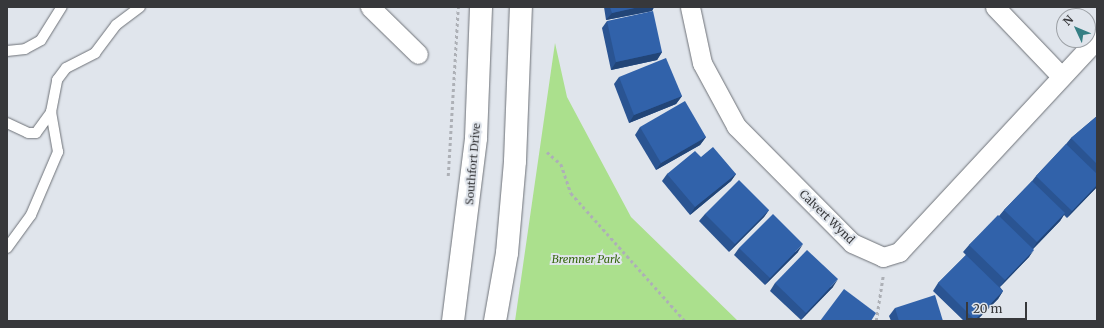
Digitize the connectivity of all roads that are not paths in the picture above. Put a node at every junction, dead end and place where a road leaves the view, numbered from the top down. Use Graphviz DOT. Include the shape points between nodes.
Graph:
graph roads {
  1 [pos="62,7"];
  2 [pos="140,7"];
  3 [pos="370,7"];
  4 [pos="481,7"];
  5 [pos="521,7"];
  6 [pos="690,7"];
  7 [pos="995,7"];
  8 [pos="1097,39"];
  9 [pos="7,50"];
  10 [pos="418,54"];
  11 [pos="1061,76"];
  12 [pos="51,112"];
  13 [pos="7,123"];
  14 [pos="7,248"];
  15 [pos="453,321"];
  16 [pos="495,321"];
  1 -- 9 [label="lane" via="41,40 25,49"];
  2 -- 12 [label="lane" via="116,25 95,53 61,74 51,95"];
  3 -- 10 [label="street"];
  4 -- 15 [label="main road, Southfort Drive" via="476,138"];
  5 -- 16 [label="main road" via="515,161 507,254"];
  6 -- 11 [label="street, Calvert Wynd" via="702,63 736,126 852,243 883,257 899,252"];
  7 -- 11 [label="street"];
  8 -- 11 [label="street"];
  12 -- 13 [label="lane" via="36,133 28,133"];
  12 -- 14 [label="lane" via="58,152 31,215"];
}
